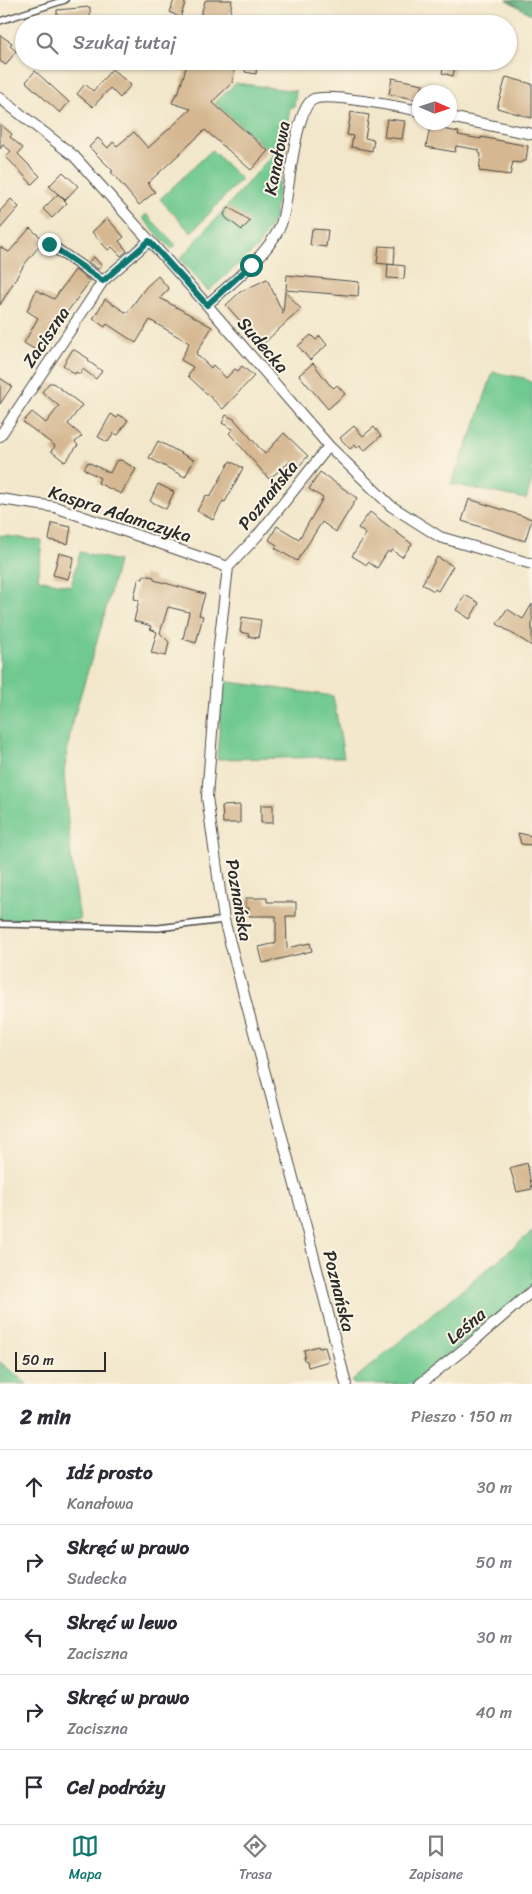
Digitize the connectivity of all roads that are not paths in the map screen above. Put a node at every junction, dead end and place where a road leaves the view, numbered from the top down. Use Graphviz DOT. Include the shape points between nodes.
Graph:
graph roads {
  1 [pos="66,0"];
  2 [pos="19,15"];
  3 [pos="15,16"];
  4 [pos="0,21"];
  5 [pos="0,98"];
  6 [pos="412,110"];
  7 [pos="457,118"];
  8 [pos="532,134"];
  9 [pos="149,241"];
  10 [pos="49,244"];
  11 [pos="103,281"];
  12 [pos="207,305"];
  13 [pos="0,436"];
  14 [pos="329,446"];
  15 [pos="0,499"];
  16 [pos="532,564"];
  17 [pos="228,567"];
  18 [pos="224,920"];
  19 [pos="0,924"];
  20 [pos="532,1291"];
  21 [pos="346,1384"];
  22 [pos="420,1384"];
  1 -- 2 [label="lane"];
  3 -- 4 [label="lane"];
  5 -- 9 [label="street, Sudecka" via="74,156"];
  6 -- 12 [label="street, Kanałowa" via="331,96 315,98 307,104 300,120 282,222 270,243 251,265"];
  7 -- 8 [label="street"];
  9 -- 11 [label="street, Zaciszna"];
  9 -- 12 [label="street, Sudecka"];
  10 -- 11 [label="street"];
  11 -- 13 [label="street, Zaciszna"];
  12 -- 14 [label="street, Sudecka"];
  14 -- 16 [label="street, Sudecka" via="391,506 440,537"];
  14 -- 17 [label="street, Poznańska" via="258,535"];
  15 -- 17 [label="street, Kaspra Adamczyka" via="55,507"];
  17 -- 18 [label="street, Poznańska" via="206,798"];
  18 -- 19 [label="lane" via="158,928"];
  18 -- 21 [label="street, Poznańska"];
  20 -- 22 [label="street, Leśna"];
}
